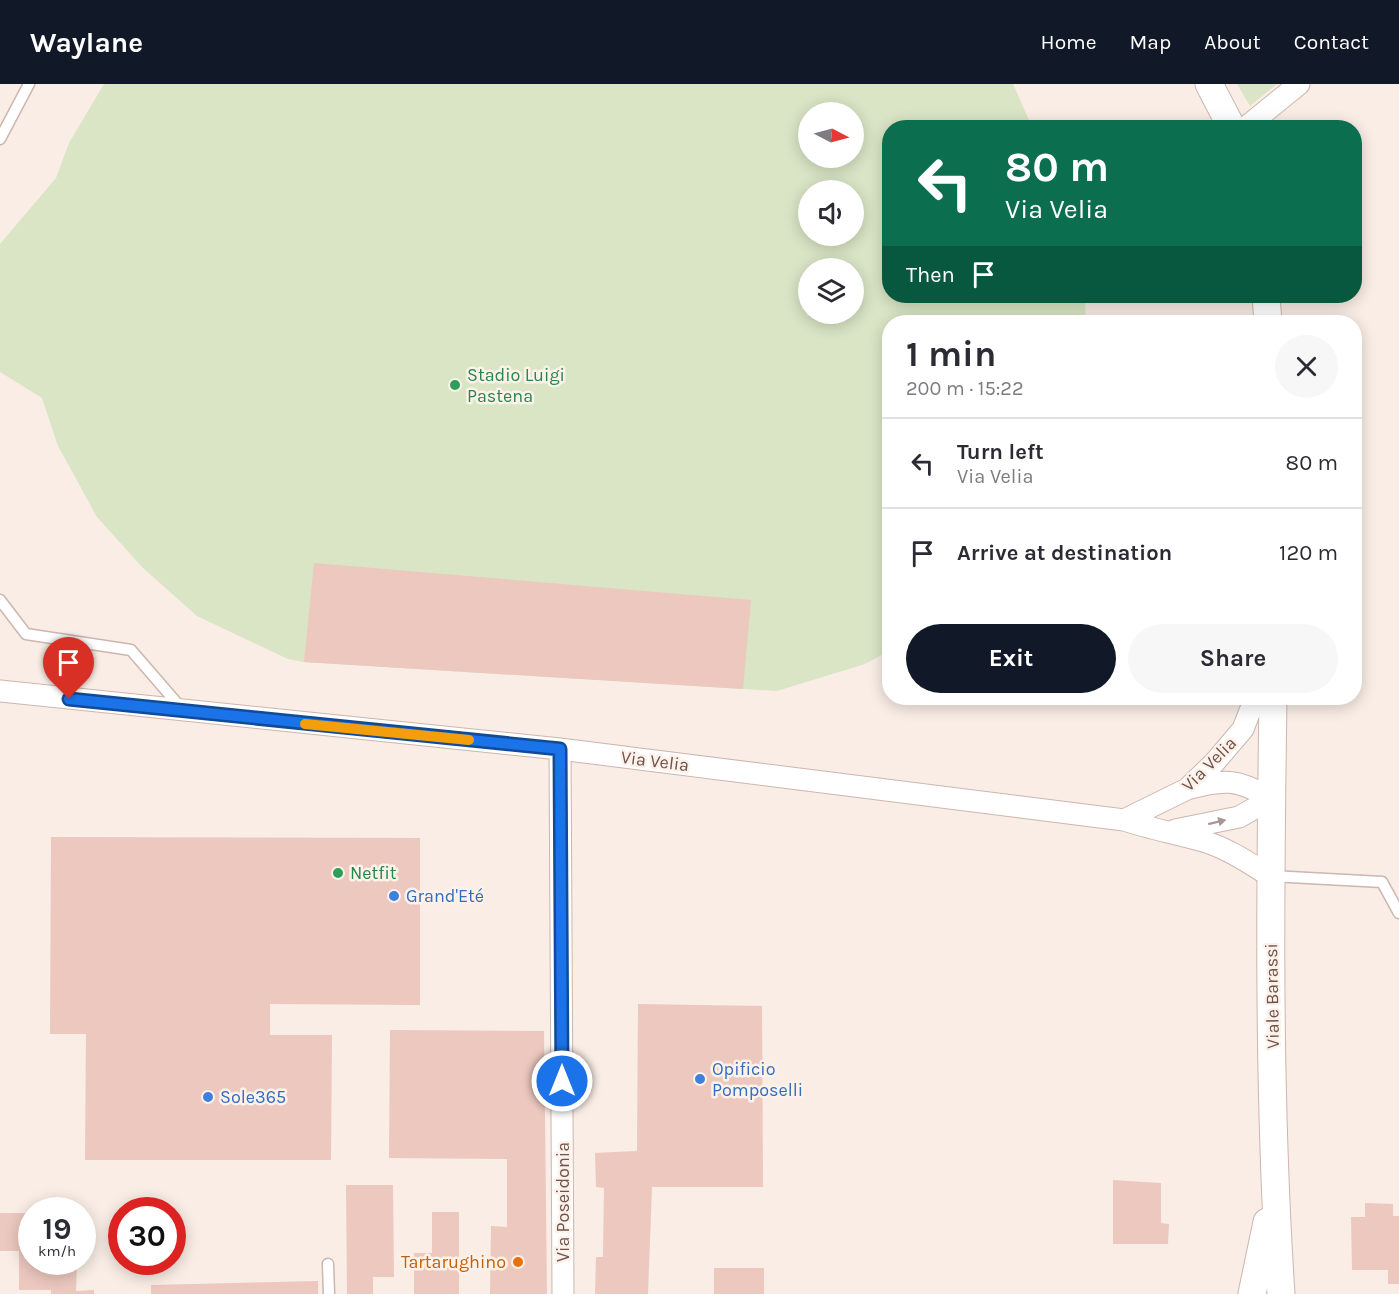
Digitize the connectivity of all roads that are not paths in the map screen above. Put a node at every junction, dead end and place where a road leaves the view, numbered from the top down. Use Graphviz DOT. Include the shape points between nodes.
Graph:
graph roads {
  1 [pos="28,84"];
  2 [pos="1209,84"];
  3 [pos="1299,84"];
  4 [pos="1228,120"];
  5 [pos="1255,120"];
  6 [pos="0,139"];
  7 [pos="0,600"];
  8 [pos="0,691"];
  9 [pos="1252,705"];
  10 [pos="1273,705"];
  11 [pos="184,712"];
  12 [pos="560,749"];
  13 [pos="1186,789"];
  14 [pos="1271,799"];
  15 [pos="1124,820"];
  16 [pos="1159,832"];
  17 [pos="1270,876"];
  18 [pos="1399,914"];
  19 [pos="1274,1192"];
  20 [pos="328,1264"];
  21 [pos="329,1294"];
  22 [pos="563,1294"];
  23 [pos="1252,1294"];
  24 [pos="1281,1294"];
  1 -- 6 [label="lane"];
  2 -- 4 [label="street"];
  3 -- 5 [label="street"];
  7 -- 11 [label="lane" via="26,634 131,650"];
  8 -- 11 [label="street, Via Velia"];
  9 -- 13 [label="street, Via Velia" via="1243,729"];
  10 -- 14 [label="street, Viale Barassi"];
  11 -- 12 [label="street, Via Velia"];
  12 -- 15 [label="street, Via Velia"];
  12 -- 22 [label="street, Via Poseidonia"];
  13 -- 14 [label="street" via="1220,780 1250,785"];
  13 -- 15 [label="street, Via Velia"];
  16 -- 14 [label="street, one-way" via="1239,817"];
  14 -- 17 [label="street, Viale Barassi"];
  15 -- 16 [label="street"];
  16 -- 17 [label="street" via="1203,841"];
  17 -- 18 [label="lane" via="1382,882"];
  17 -- 19 [label="street, Viale Barassi"];
  19 -- 23 [label="street"];
  19 -- 24 [label="street, Viale Barassi"];
  20 -- 21 [label="lane"];
}
